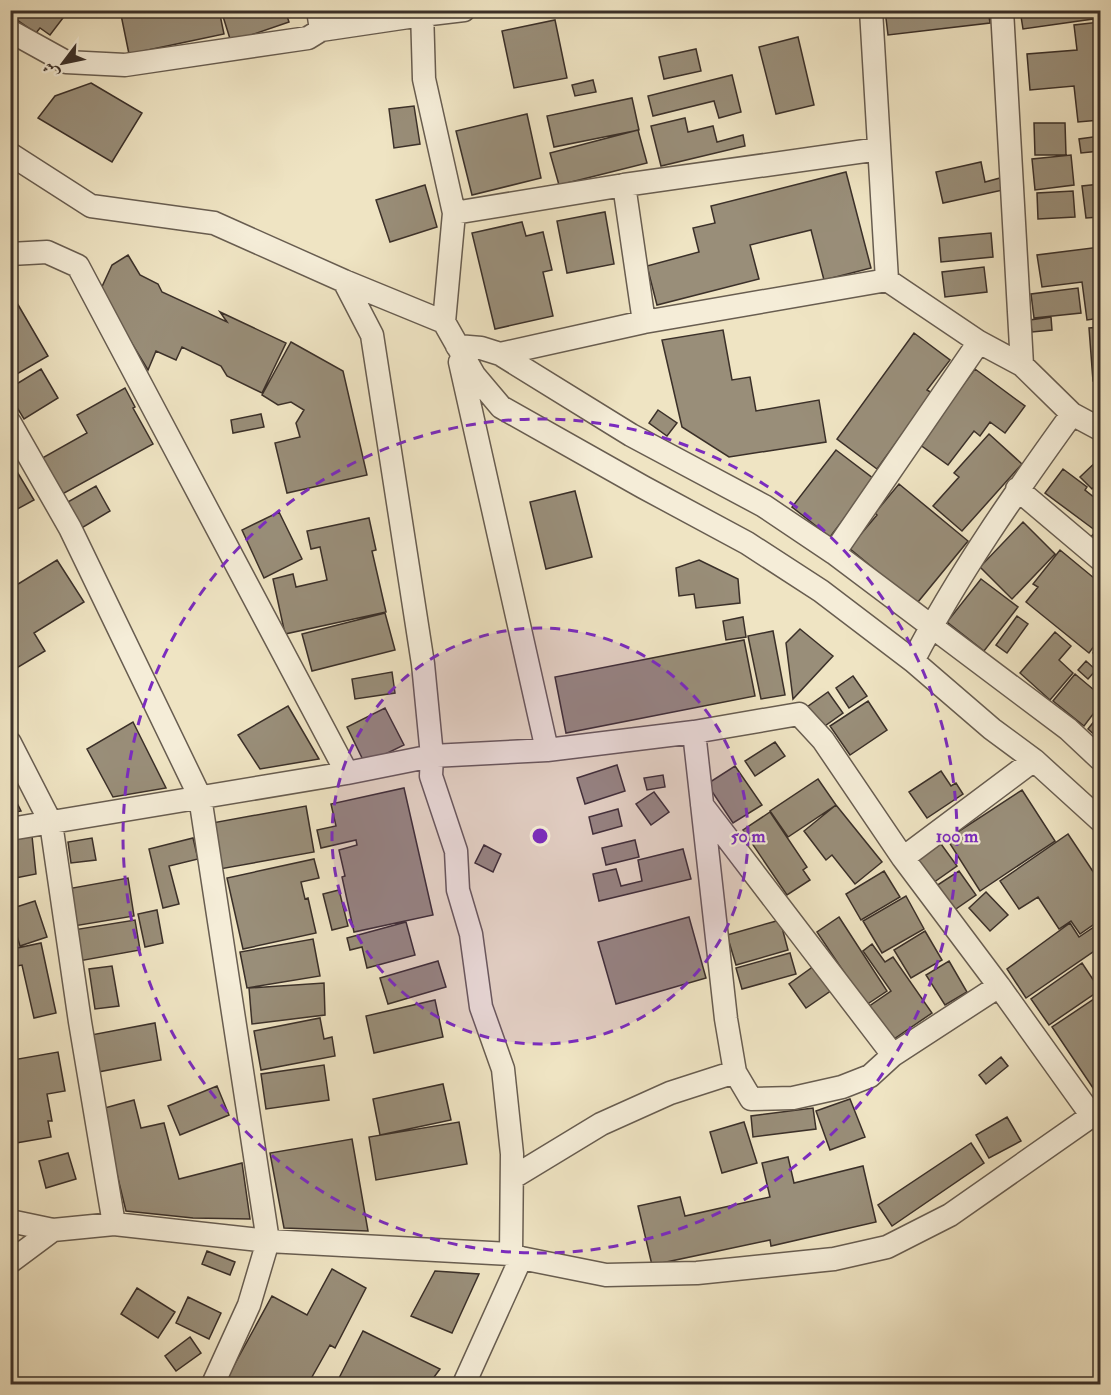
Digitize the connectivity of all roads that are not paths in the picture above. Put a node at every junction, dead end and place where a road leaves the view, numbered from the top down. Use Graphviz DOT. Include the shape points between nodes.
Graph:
graph roads {
  1 [pos="464,10"];
  2 [pos="871,10"];
  3 [pos="1002,10"];
  4 [pos="422,13"];
  5 [pos="320,20"];
  6 [pos="10,31"];
  7 [pos="879,148"];
  8 [pos="10,154"];
  9 [pos="624,185"];
  10 [pos="454,213"];
  11 [pos="10,254"];
  12 [pos="887,280"];
  13 [pos="344,282"];
  14 [pos="444,322"];
  15 [pos="644,322"];
  16 [pos="979,342"];
  17 [pos="457,346"];
  18 [pos="500,354"];
  19 [pos="1022,365"];
  20 [pos="1072,414"];
  21 [pos="10,423"];
  22 [pos="1101,429"];
  23 [pos="1017,489"];
  24 [pos="834,553"];
  25 [pos="1101,559"];
  26 [pos="930,627"];
  27 [pos="913,661"];
  28 [pos="694,732"];
  29 [pos="10,743"];
  30 [pos="547,750"];
  31 [pos="432,756"];
  32 [pos="1101,759"];
  33 [pos="1034,760"];
  34 [pos="347,773"];
  35 [pos="200,797"];
  36 [pos="701,804"];
  37 [pos="1101,820"];
  38 [pos="51,823"];
  39 [pos="10,829"];
  40 [pos="903,858"];
  41 [pos="999,986"];
  42 [pos="893,1055"];
  43 [pos="735,1072"];
  44 [pos="1096,1113"];
  45 [pos="512,1178"];
  46 [pos="10,1221"];
  47 [pos="114,1224"];
  48 [pos="53,1230"];
  49 [pos="268,1241"];
  50 [pos="516,1256"];
  51 [pos="10,1262"];
  52 [pos="213,1384"];
  53 [pos="464,1384"];
  1 -- 4 [label="street"];
  2 -- 7 [label="street"];
  3 -- 19 [label="street"];
  4 -- 5 [label="street"];
  4 -- 10 [label="street" via="424,79"];
  5 -- 6 [label="street" via="308,38 125,65 66,62"];
  7 -- 9 [label="street"];
  7 -- 12 [label="street"];
  8 -- 13 [label="street" via="91,206 214,223"];
  9 -- 10 [label="street"];
  9 -- 15 [label="street"];
  10 -- 14 [label="street"];
  11 -- 34 [label="street" via="47,252 78,266"];
  12 -- 15 [label="street"];
  12 -- 16 [label="street"];
  13 -- 14 [label="street"];
  13 -- 31 [label="street" via="372,335 423,664"];
  14 -- 17 [label="street"];
  15 -- 18 [label="street"];
  16 -- 19 [label="street"];
  16 -- 24 [label="street"];
  17 -- 18 [label="street"];
  17 -- 27 [label="street" via="474,375 501,407 747,543 821,591"];
  17 -- 30 [label="street"];
  18 -- 24 [label="street" via="631,435 764,506"];
  19 -- 20 [label="street"];
  20 -- 22 [label="street"];
  20 -- 23 [label="street"];
  21 -- 35 [label="street" via="70,528"];
  23 -- 25 [label="street"];
  23 -- 26 [label="street"];
  24 -- 26 [label="street"];
  26 -- 27 [label="street"];
  26 -- 32 [label="street" via="1068,729"];
  27 -- 33 [label="street"];
  28 -- 30 [label="street"];
  28 -- 36 [label="street"];
  28 -- 40 [label="street" via="798,714 823,740"];
  29 -- 38 [label="street"];
  30 -- 31 [label="street"];
  31 -- 34 [label="street"];
  31 -- 45 [label="street" via="431,776 456,851 458,890 471,934 481,1007 503,1069"];
  33 -- 37 [label="street"];
  33 -- 40 [label="street"];
  34 -- 35 [label="street"];
  35 -- 38 [label="street"];
  35 -- 49 [label="street"];
  36 -- 42 [label="street"];
  36 -- 43 [label="street"];
  38 -- 39 [label="street"];
  38 -- 47 [label="street"];
  40 -- 41 [label="street"];
  41 -- 42 [label="street"];
  41 -- 44 [label="street"];
  42 -- 43 [label="street" via="870,1076 793,1098 752,1099"];
  43 -- 45 [label="street" via="670,1093 601,1124"];
  44 -- 50 [label="street" via="950,1215 887,1247 834,1259 697,1273 606,1275"];
  45 -- 50 [label="street"];
  46 -- 48 [label="street"];
  47 -- 48 [label="street"];
  47 -- 49 [label="street"];
  48 -- 51 [label="street"];
  49 -- 50 [label="street"];
  49 -- 52 [label="street" via="249,1305"];
  50 -- 53 [label="street"];
}
